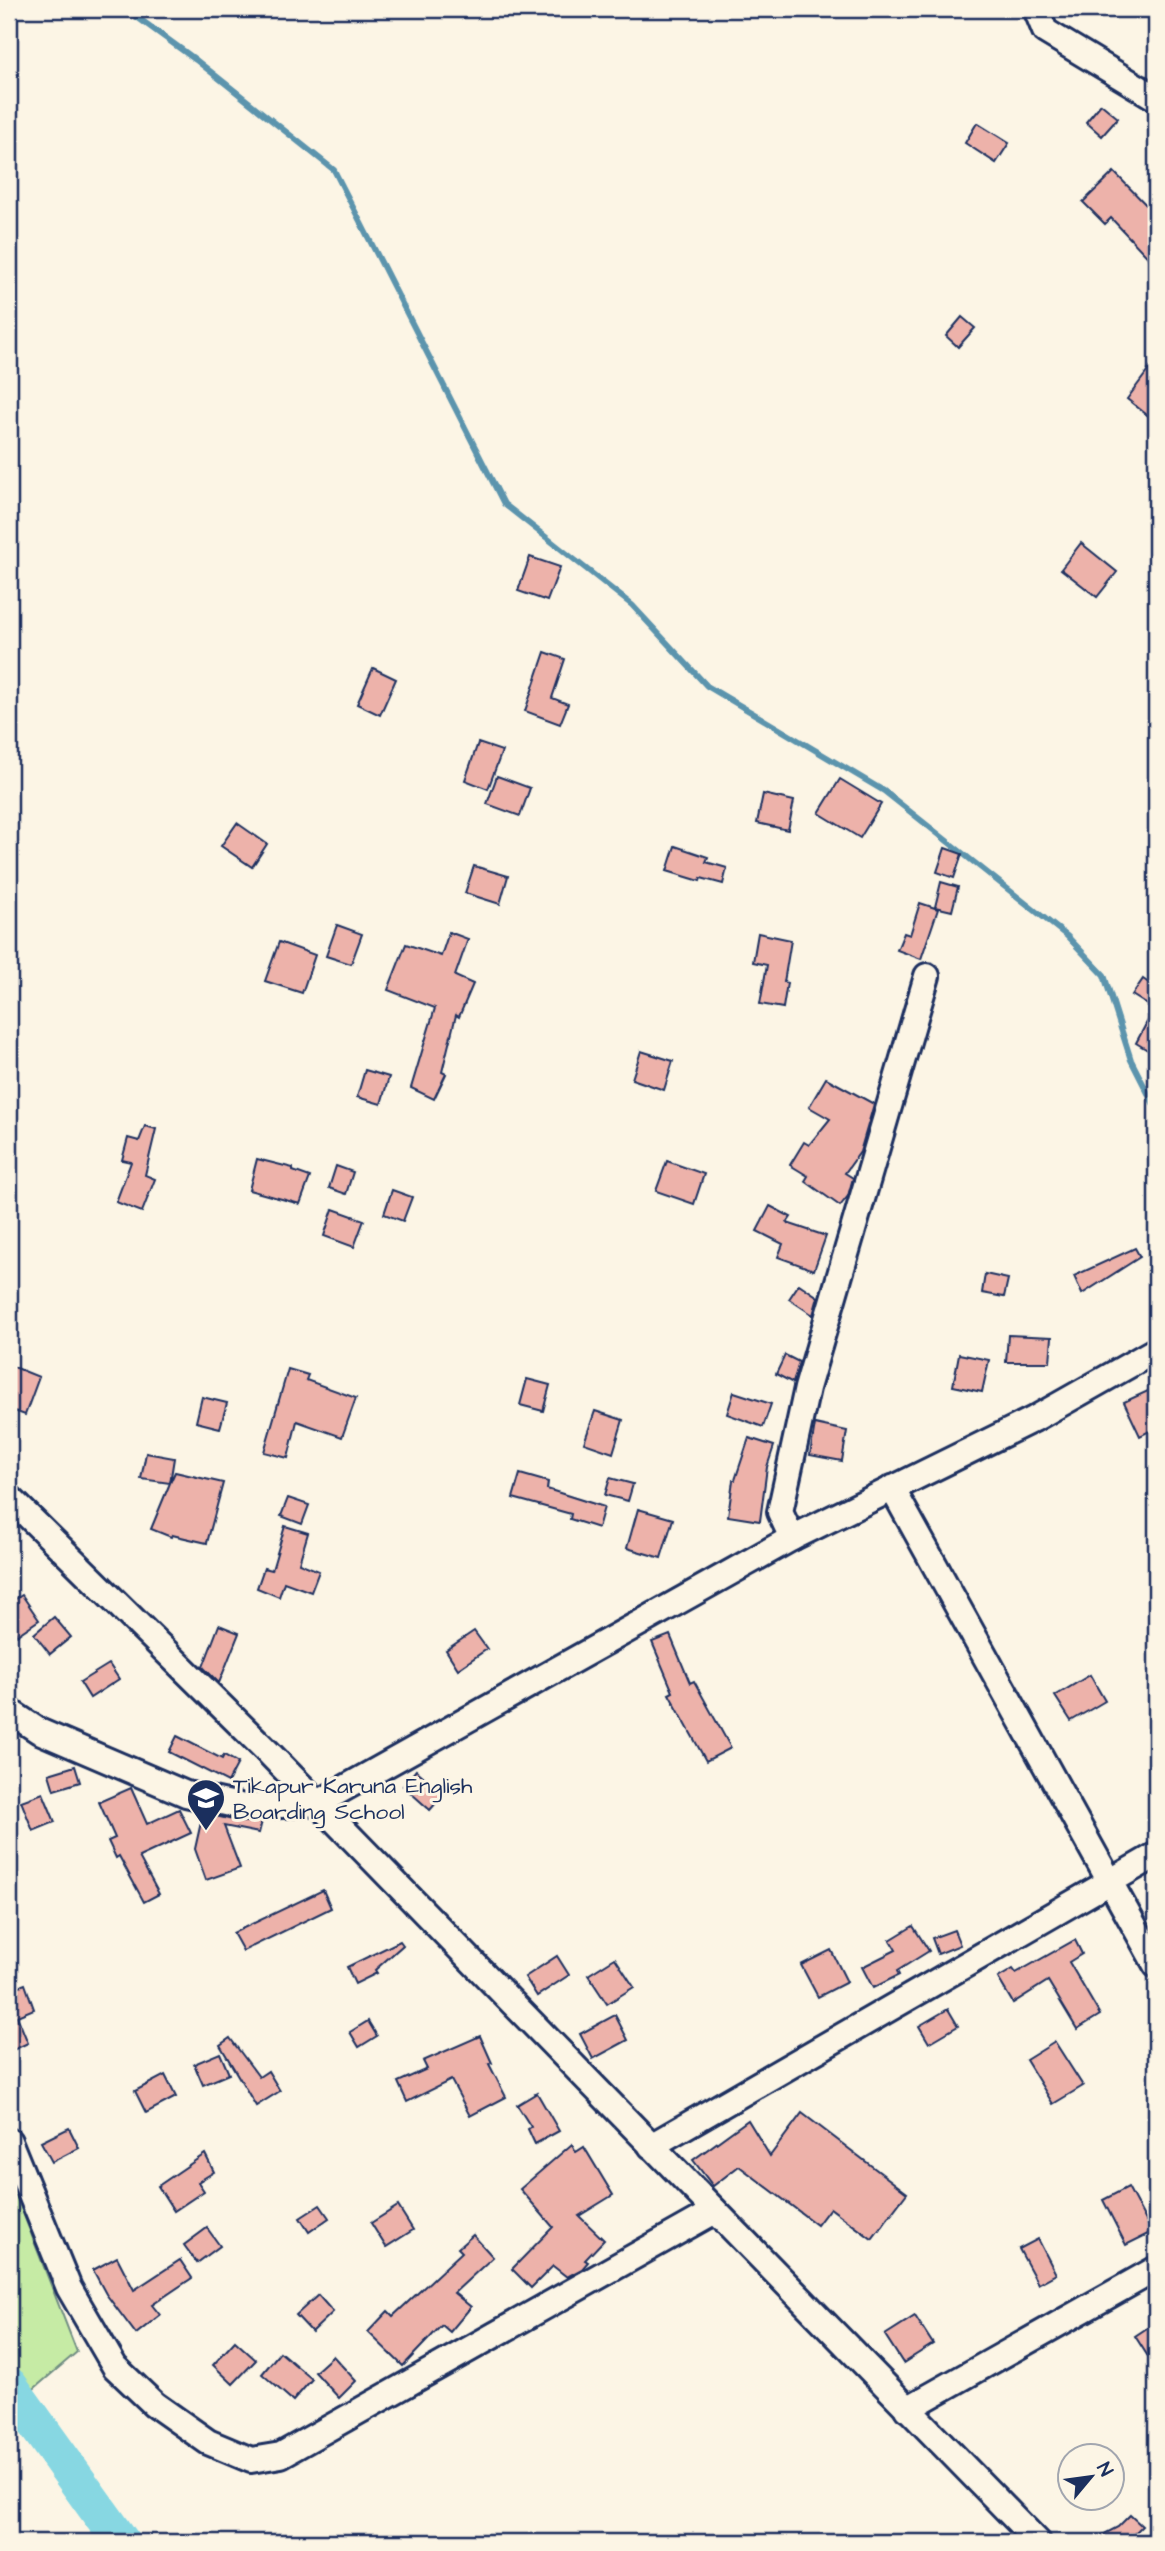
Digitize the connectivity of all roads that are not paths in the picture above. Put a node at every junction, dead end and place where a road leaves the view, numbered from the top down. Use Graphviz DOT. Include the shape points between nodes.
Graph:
graph roads {
  1 [pos="1036,9"];
  2 [pos="1156,98"];
  3 [pos="927,976"];
  4 [pos="1156,1350"];
  5 [pos="892,1488"];
  6 [pos="9,1497"];
  7 [pos="792,1538"];
  8 [pos="9,1710"];
  9 [pos="318,1803"];
  10 [pos="1156,1856"];
  11 [pos="1110,1881"];
  12 [pos="1156,1965"];
  13 [pos="9,2141"];
  14 [pos="652,2146"];
  15 [pos="715,2211"];
  16 [pos="1156,2269"];
  17 [pos="908,2409"];
  18 [pos="1038,2542"];
  1 -- 2 [label="street" via="1045,31"];
  3 -- 7 [label="street" via="807,1388 780,1511"];
  4 -- 5 [label="street" via="1034,1419"];
  5 -- 7 [label="street"];
  5 -- 11 [label="street"];
  6 -- 9 [label="street"];
  7 -- 9 [label="street"];
  8 -- 9 [label="street" via="39,1731 186,1794 244,1807"];
  9 -- 14 [label="street"];
  10 -- 11 [label="street"];
  11 -- 12 [label="street"];
  11 -- 14 [label="street"];
  13 -- 15 [label="street" via="69,2288 115,2368 154,2404 208,2442 251,2460 281,2455"];
  14 -- 15 [label="street"];
  15 -- 17 [label="street"];
  16 -- 17 [label="street"];
  17 -- 18 [label="street"];
}
